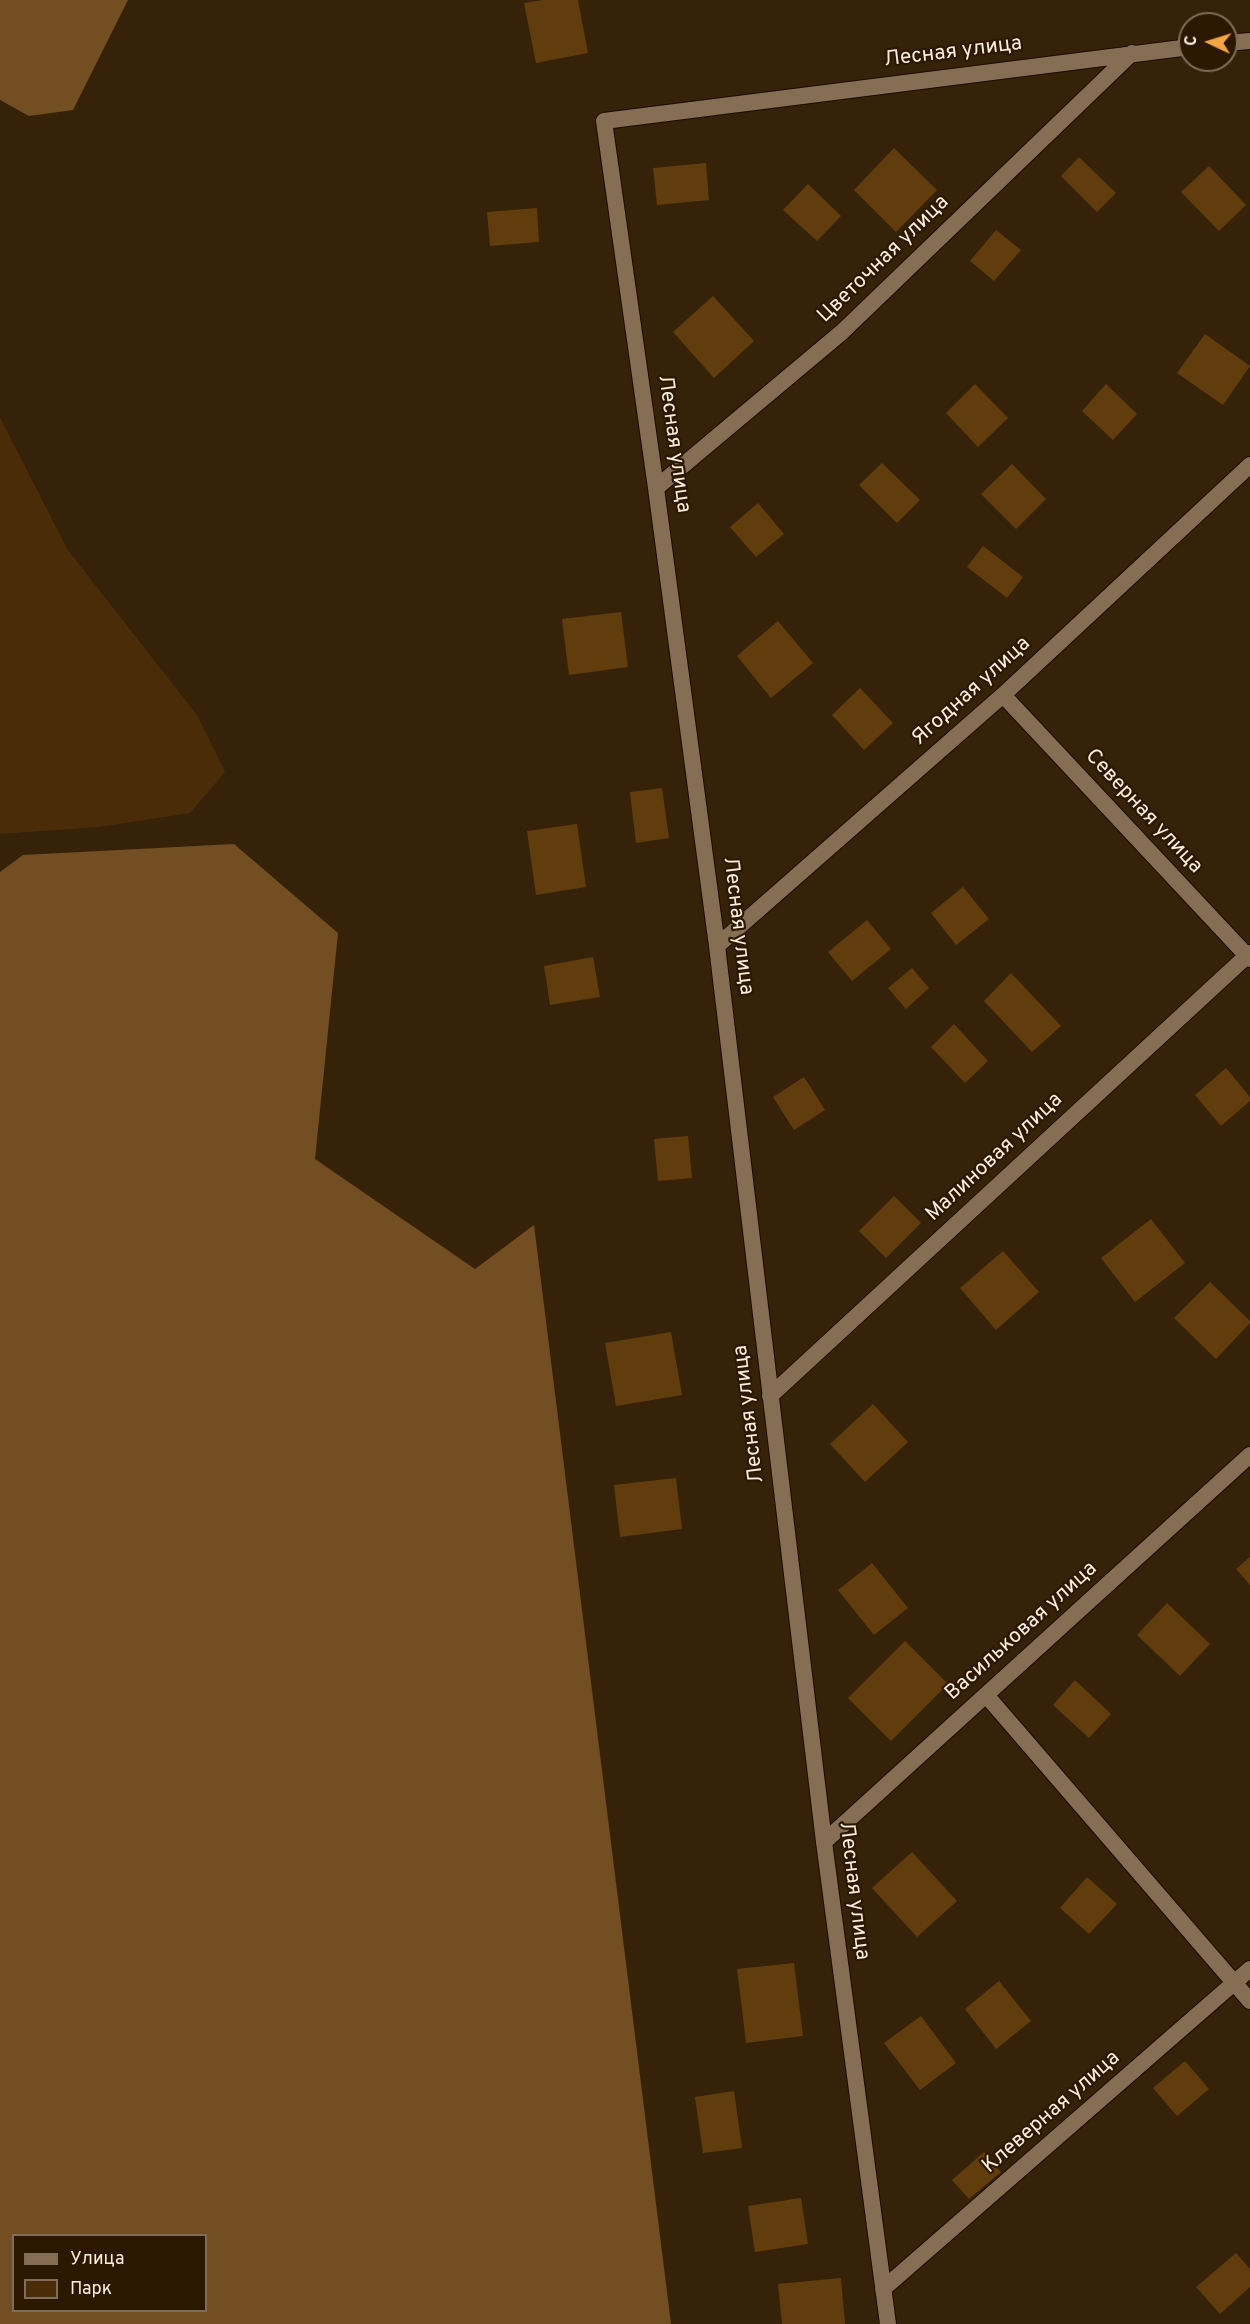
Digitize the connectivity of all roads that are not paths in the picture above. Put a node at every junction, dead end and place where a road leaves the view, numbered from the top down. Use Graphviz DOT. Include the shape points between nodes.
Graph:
graph roads {
  1 [pos="1178,48"];
  2 [pos="1132,53"];
  3 [pos="1250,465"];
  4 [pos="656,488"];
  5 [pos="1003,695"];
  6 [pos="717,946"];
  7 [pos="1249,956"];
  8 [pos="770,1396"];
  9 [pos="1250,1455"];
  10 [pos="986,1695"];
  11 [pos="824,1842"];
  12 [pos="1250,1969"];
  13 [pos="1234,1984"];
  14 [pos="1250,2001"];
  15 [pos="884,2289"];
  16 [pos="888,2324"];
  1 -- 2 [label="street, Лесная улица"];
  2 -- 4 [label="street, Цветочная улица" via="842,332"];
  2 -- 4 [label="street, Лесная улица" via="604,121"];
  3 -- 5 [label="street, Ягодная улица"];
  4 -- 6 [label="street, Лесная улица"];
  5 -- 6 [label="street, Ягодная улица"];
  5 -- 7 [label="street, Северная улица"];
  6 -- 8 [label="street, Лесная улица"];
  7 -- 8 [label="street, Малиновая улица"];
  8 -- 11 [label="street, Лесная улица"];
  9 -- 10 [label="street, Васильковая улица"];
  10 -- 11 [label="street, Васильковая улица"];
  10 -- 13 [label="street"];
  11 -- 15 [label="street, Лесная улица"];
  12 -- 13 [label="street, Клеверная улица"];
  13 -- 14 [label="street"];
  13 -- 15 [label="street, Клеверная улица"];
  15 -- 16 [label="street, Лесная улица"];
}
